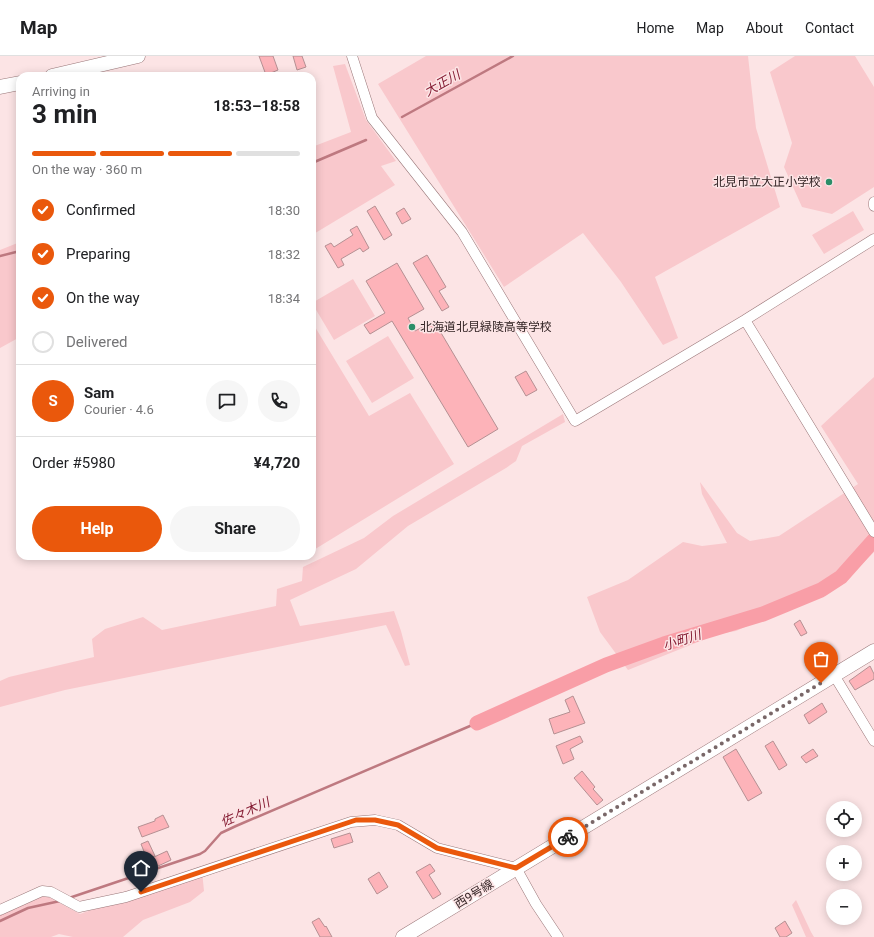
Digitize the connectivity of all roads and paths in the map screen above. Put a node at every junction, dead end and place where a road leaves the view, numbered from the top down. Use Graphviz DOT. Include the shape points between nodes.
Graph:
graph roads {
  1 [pos="138,56"];
  2 [pos="352,56"];
  3 [pos="69,72"];
  4 [pos="16,84"];
  5 [pos="0,87"];
  6 [pos="874,202"];
  7 [pos="874,206"];
  8 [pos="874,239"];
  9 [pos="745,320"];
  10 [pos="874,532"];
  11 [pos="874,651"];
  12 [pos="834,675"];
  13 [pos="874,741"];
  14 [pos="516,868"];
  15 [pos="0,910"];
  16 [pos="403,937"];
  17 [pos="558,937"];
  1 -- 3 [label="street"];
  2 -- 9 [label="street" via="372,118 462,232 575,421"];
  4 -- 5 [label="street"];
  6 -- 7 [label="street"];
  8 -- 9 [label="street"];
  9 -- 10 [label="street"];
  11 -- 12 [label="street, 西9号線"];
  12 -- 13 [label="street"];
  12 -- 14 [label="street, 西9号線"];
  14 -- 15 [label="street" via="437,848 398,825 363,820 126,897 79,907 52,892 42,891"];
  14 -- 16 [label="street, 西9号線"];
  14 -- 17 [label="street"];
}
